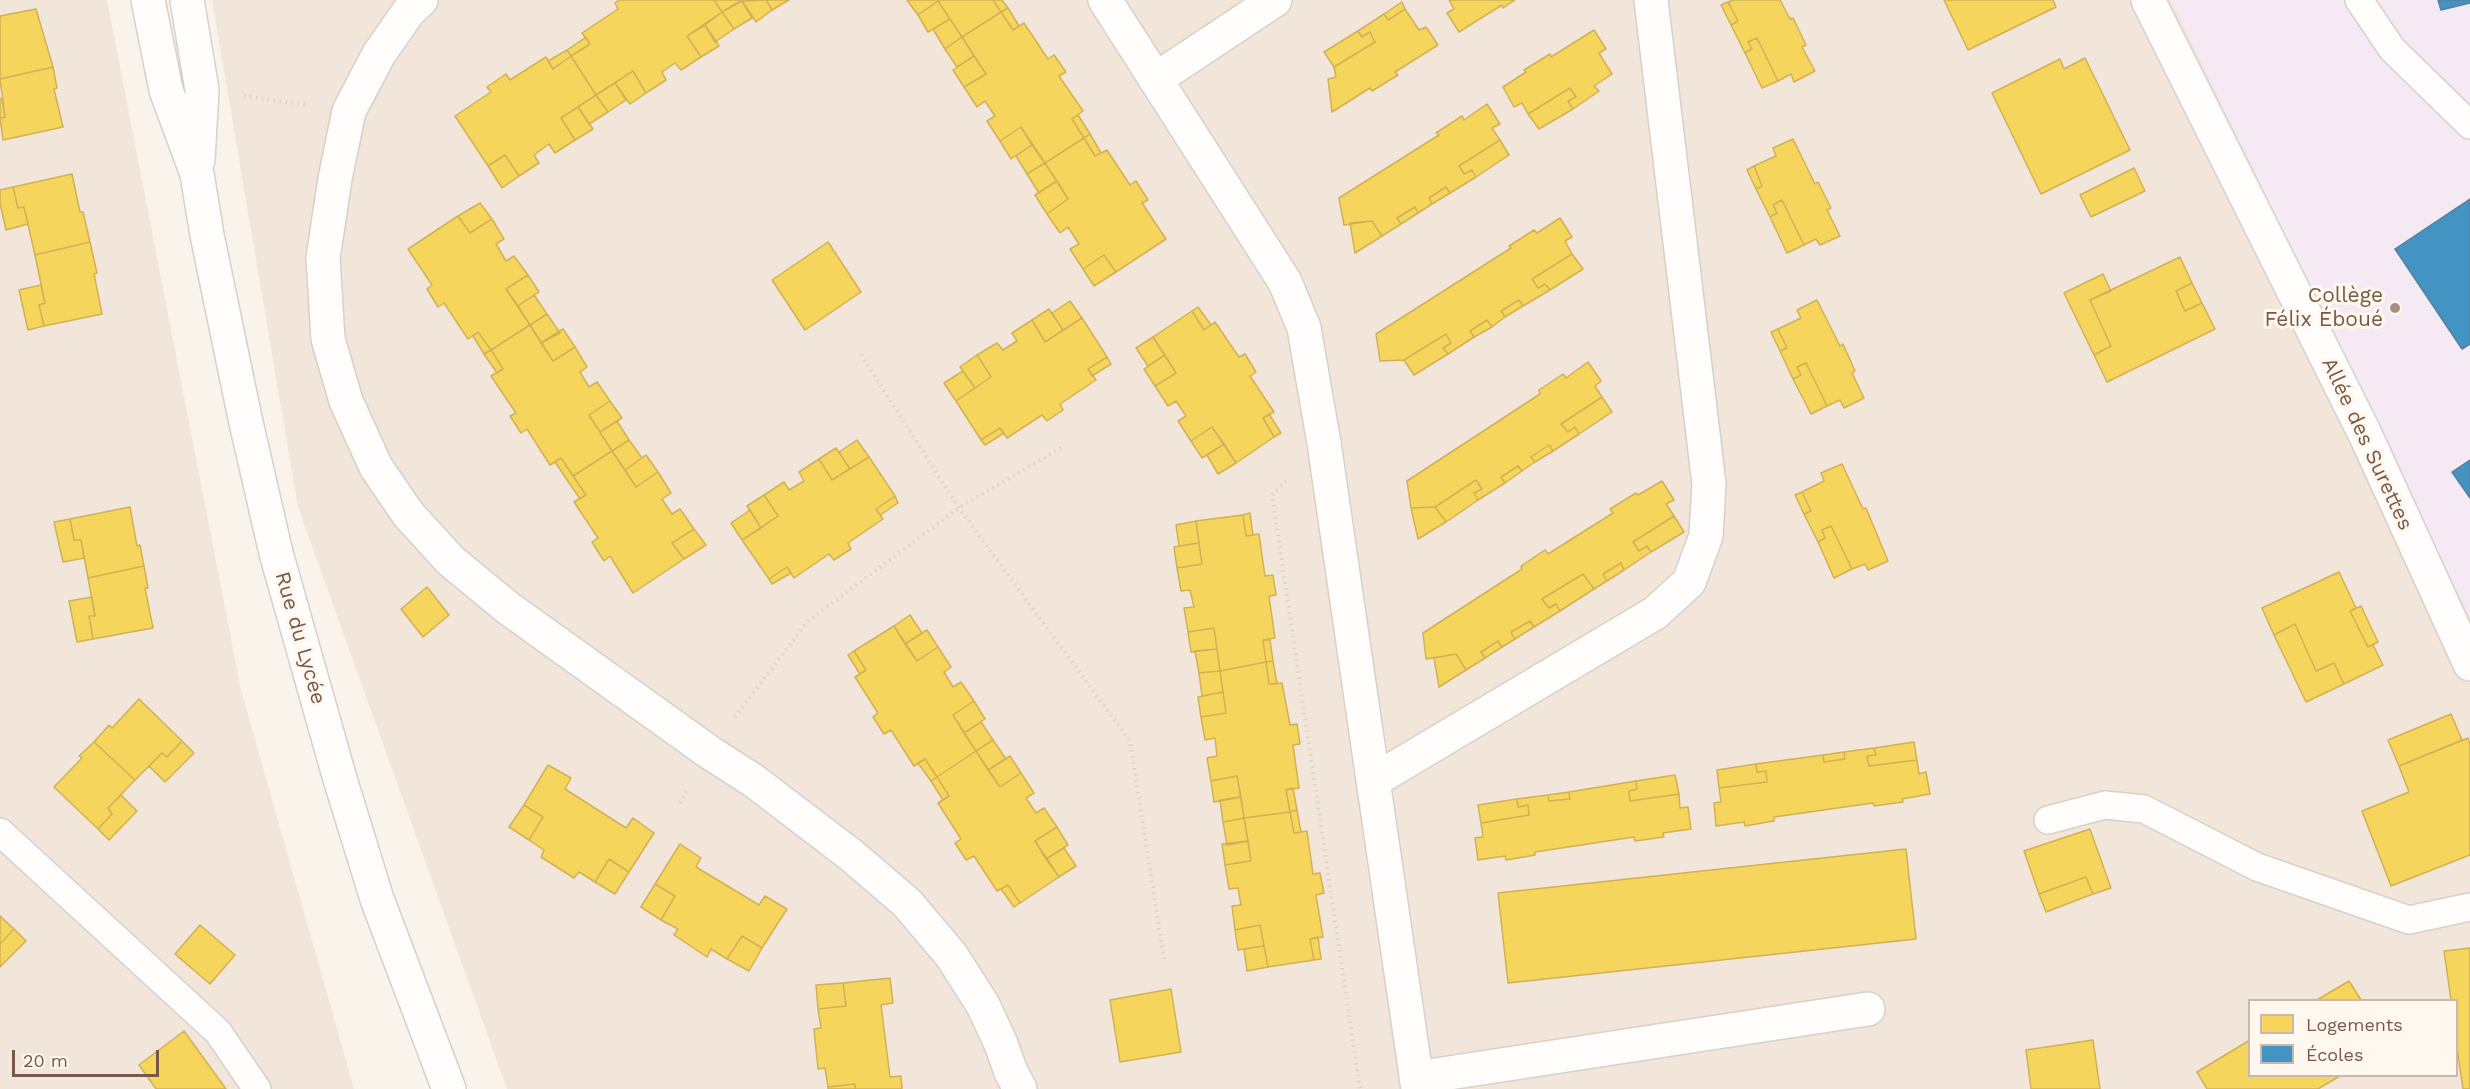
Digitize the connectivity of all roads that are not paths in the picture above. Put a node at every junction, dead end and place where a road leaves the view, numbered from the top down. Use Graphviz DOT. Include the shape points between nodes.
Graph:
graph roads {
  1 [pos="148,0"];
  2 [pos="187,0"];
  3 [pos="421,0"];
  4 [pos="1105,0"];
  5 [pos="1275,0"];
  6 [pos="1651,0"];
  7 [pos="2148,0"];
  8 [pos="2359,0"];
  9 [pos="1156,79"];
  10 [pos="2470,125"];
  11 [pos="197,174"];
  12 [pos="2470,664"];
  13 [pos="1373,781"];
  14 [pos="2048,820"];
  15 [pos="0,832"];
  16 [pos="2470,908"];
  17 [pos="1868,1009"];
  18 [pos="1001,1044"];
  19 [pos="1417,1084"];
  20 [pos="257,1089"];
  21 [pos="449,1089"];
  22 [pos="1001,1089"];
  23 [pos="1020,1089"];
  1 -- 11 [label="street, Rue du Lycée" via="166,90"];
  2 -- 11 [label="street, Rue du Lycée" via="202,90"];
  3 -- 18 [label="street" via="379,54 349,111 323,258 328,339 346,401 376,467 408,514 451,561 508,608 754,781 907,903 951,955 983,1005"];
  4 -- 9 [label="street"];
  5 -- 9 [label="street"];
  6 -- 13 [label="street" via="1709,484 1706,536 1700,554 1689,582 1655,613"];
  7 -- 12 [label="street, Allée des Surettes" via="2365,434"];
  8 -- 10 [label="lane" via="2392,49"];
  9 -- 13 [label="street" via="1286,282 1304,328"];
  11 -- 21 [label="street, Rue du Lycée" via="235,372 276,553 377,899"];
  13 -- 19 [label="street"];
  14 -- 16 [label="lane" via="2105,805 2144,809 2257,867 2409,920"];
  15 -- 20 [label="lane" via="218,1032"];
  17 -- 19 [label="street"];
  18 -- 22 [label="street"];
  18 -- 23 [label="street"];
}
